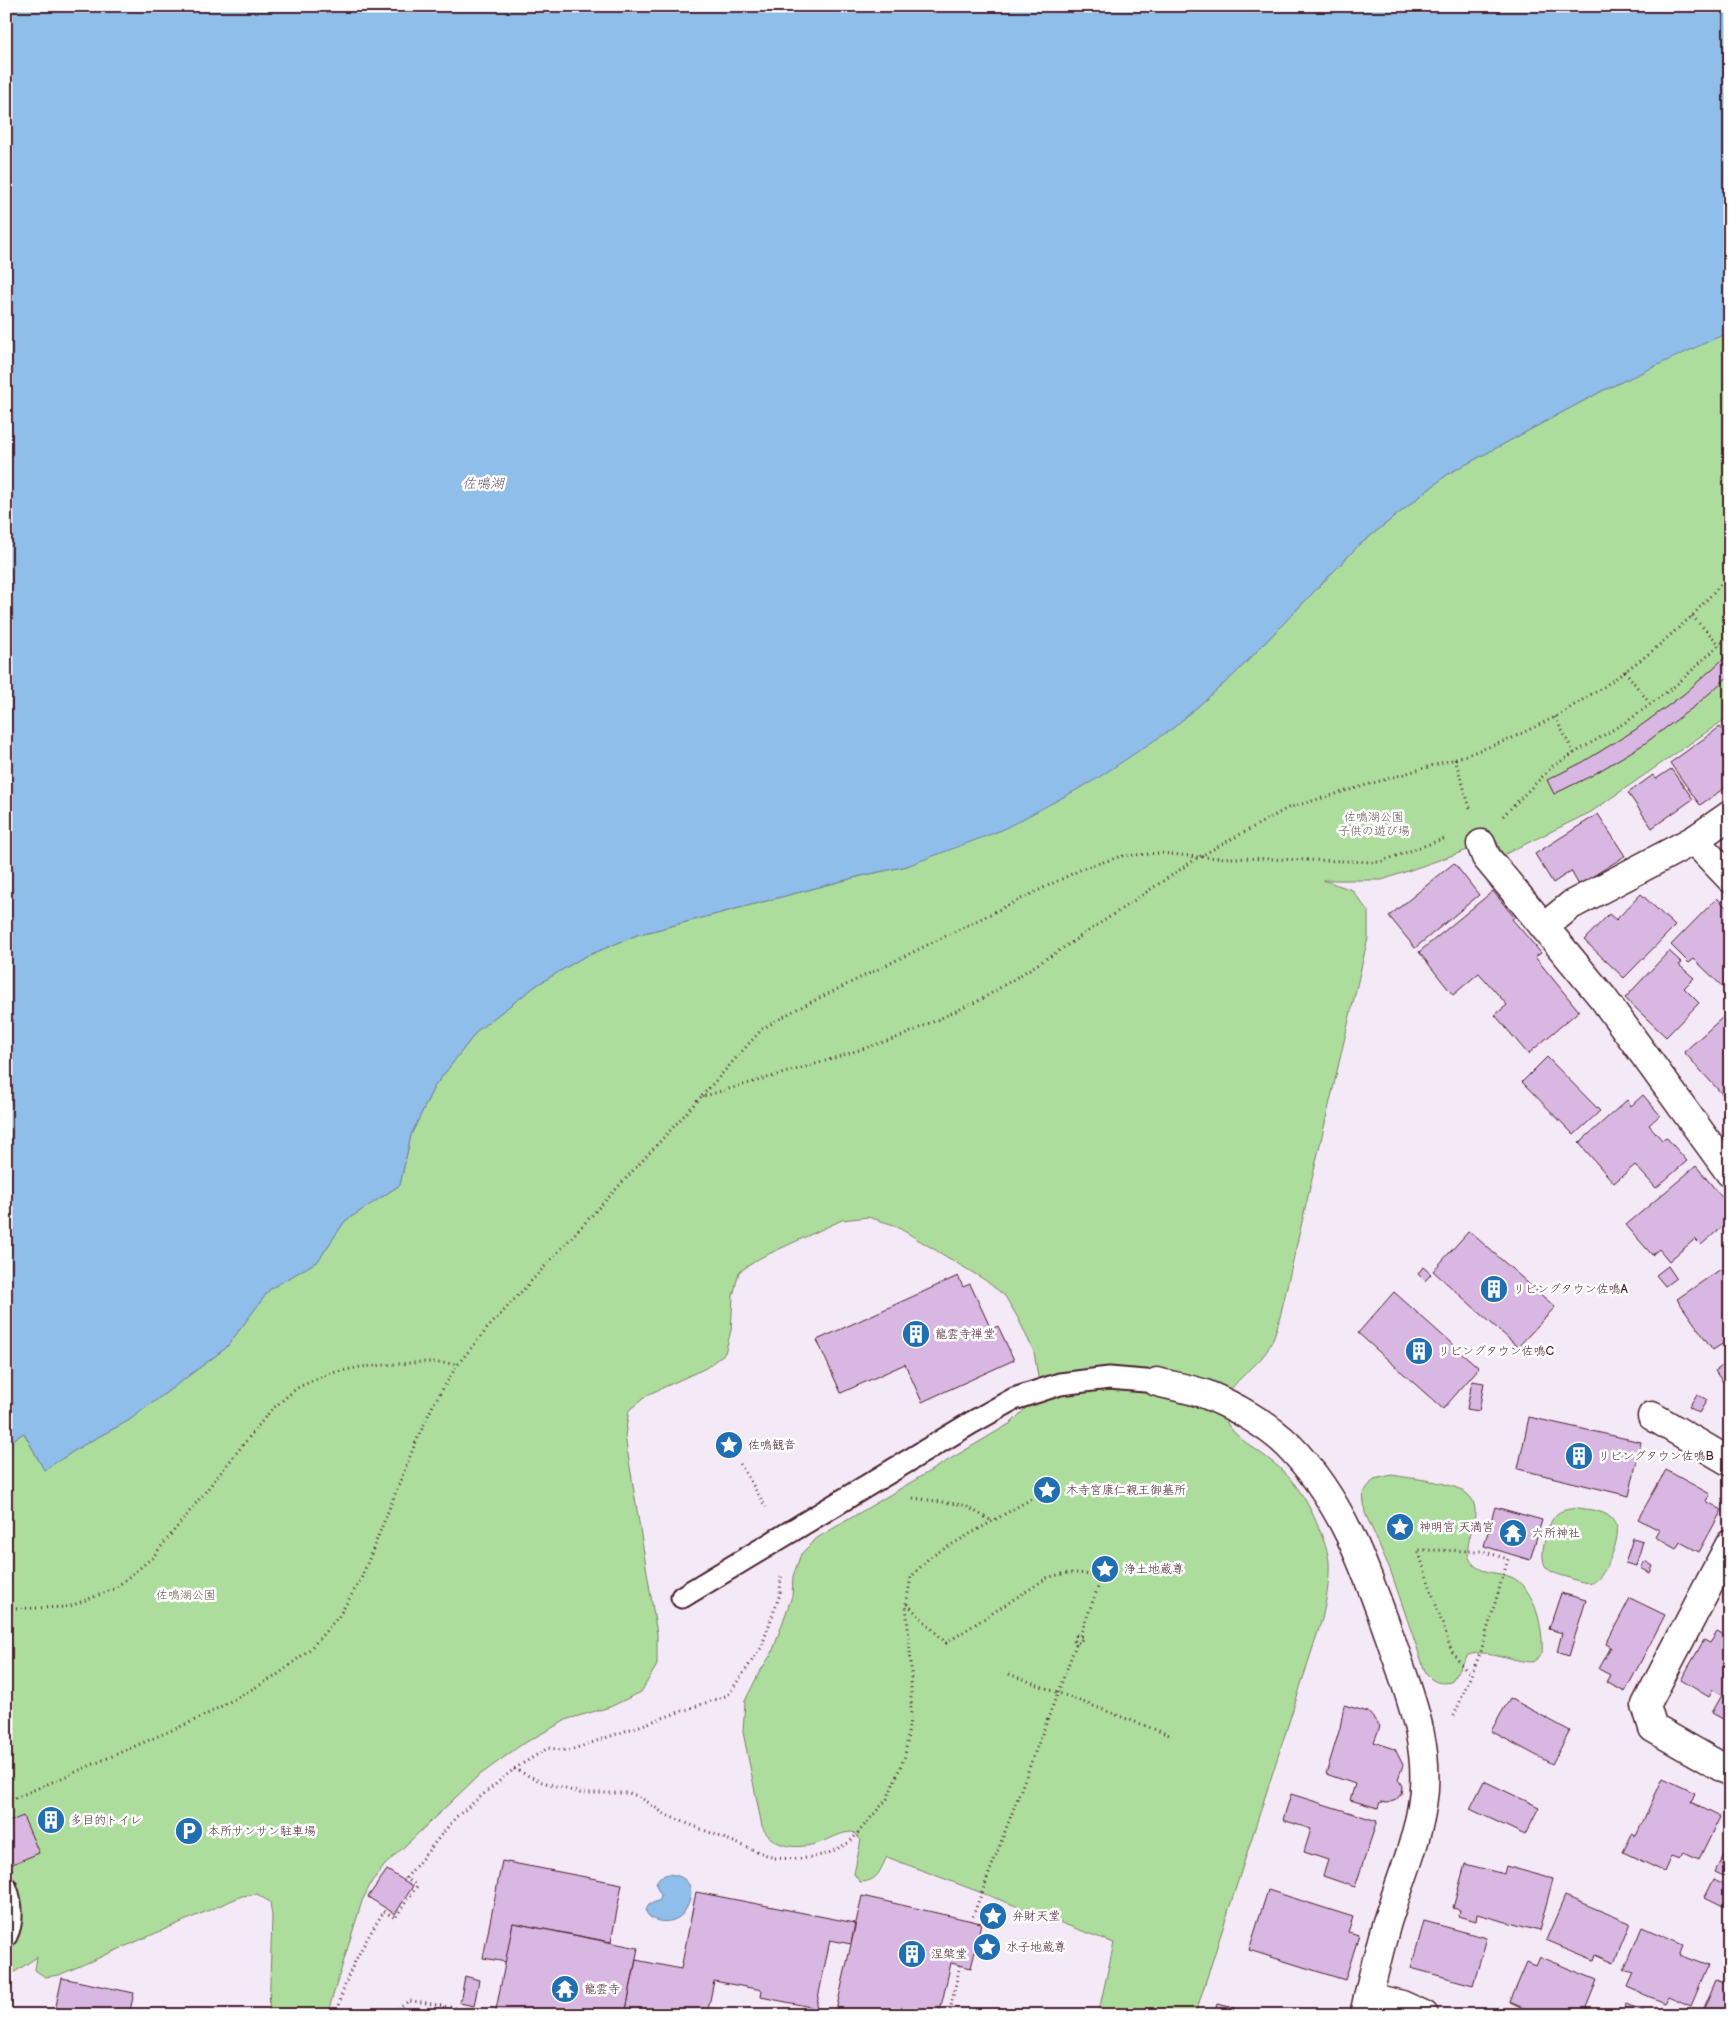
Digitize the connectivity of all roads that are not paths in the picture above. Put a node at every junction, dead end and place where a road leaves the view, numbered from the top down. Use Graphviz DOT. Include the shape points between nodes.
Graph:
graph roads {
  1 [pos="1730,814"];
  2 [pos="1479,835"];
  3 [pos="1694,840"];
  4 [pos="1730,878"];
  5 [pos="1544,927"];
  6 [pos="1730,1173"];
  7 [pos="1157,1382"];
  8 [pos="1652,1416"];
  9 [pos="1730,1462"];
  10 [pos="1730,1544"];
  11 [pos="682,1597"];
  12 [pos="1730,1772"];
  13 [pos="6,1888"];
  14 [pos="6,1936"];
  15 [pos="1366,2006"];
  16 [pos="1424,2015"];
  1 -- 3 [label="street"];
  2 -- 5 [label="street" via="1486,857"];
  3 -- 4 [label="street"];
  3 -- 5 [label="street" via="1571,905"];
  5 -- 6 [label="street" via="1603,998"];
  7 -- 11 [label="lane" via="1109,1378 1060,1384 1014,1399"];
  7 -- 15 [label="street" via="1205,1394 1248,1416 1288,1445 1320,1482 1345,1523 1369,1577 1411,1697 1425,1769 1422,1806"];
  8 -- 9 [label="street"];
  10 -- 12 [label="street" via="1646,1706 1653,1728"];
  13 -- 14 [label="lane" via="12,1915"];
  15 -- 16 [label="street" via="1402,2005"];
}
